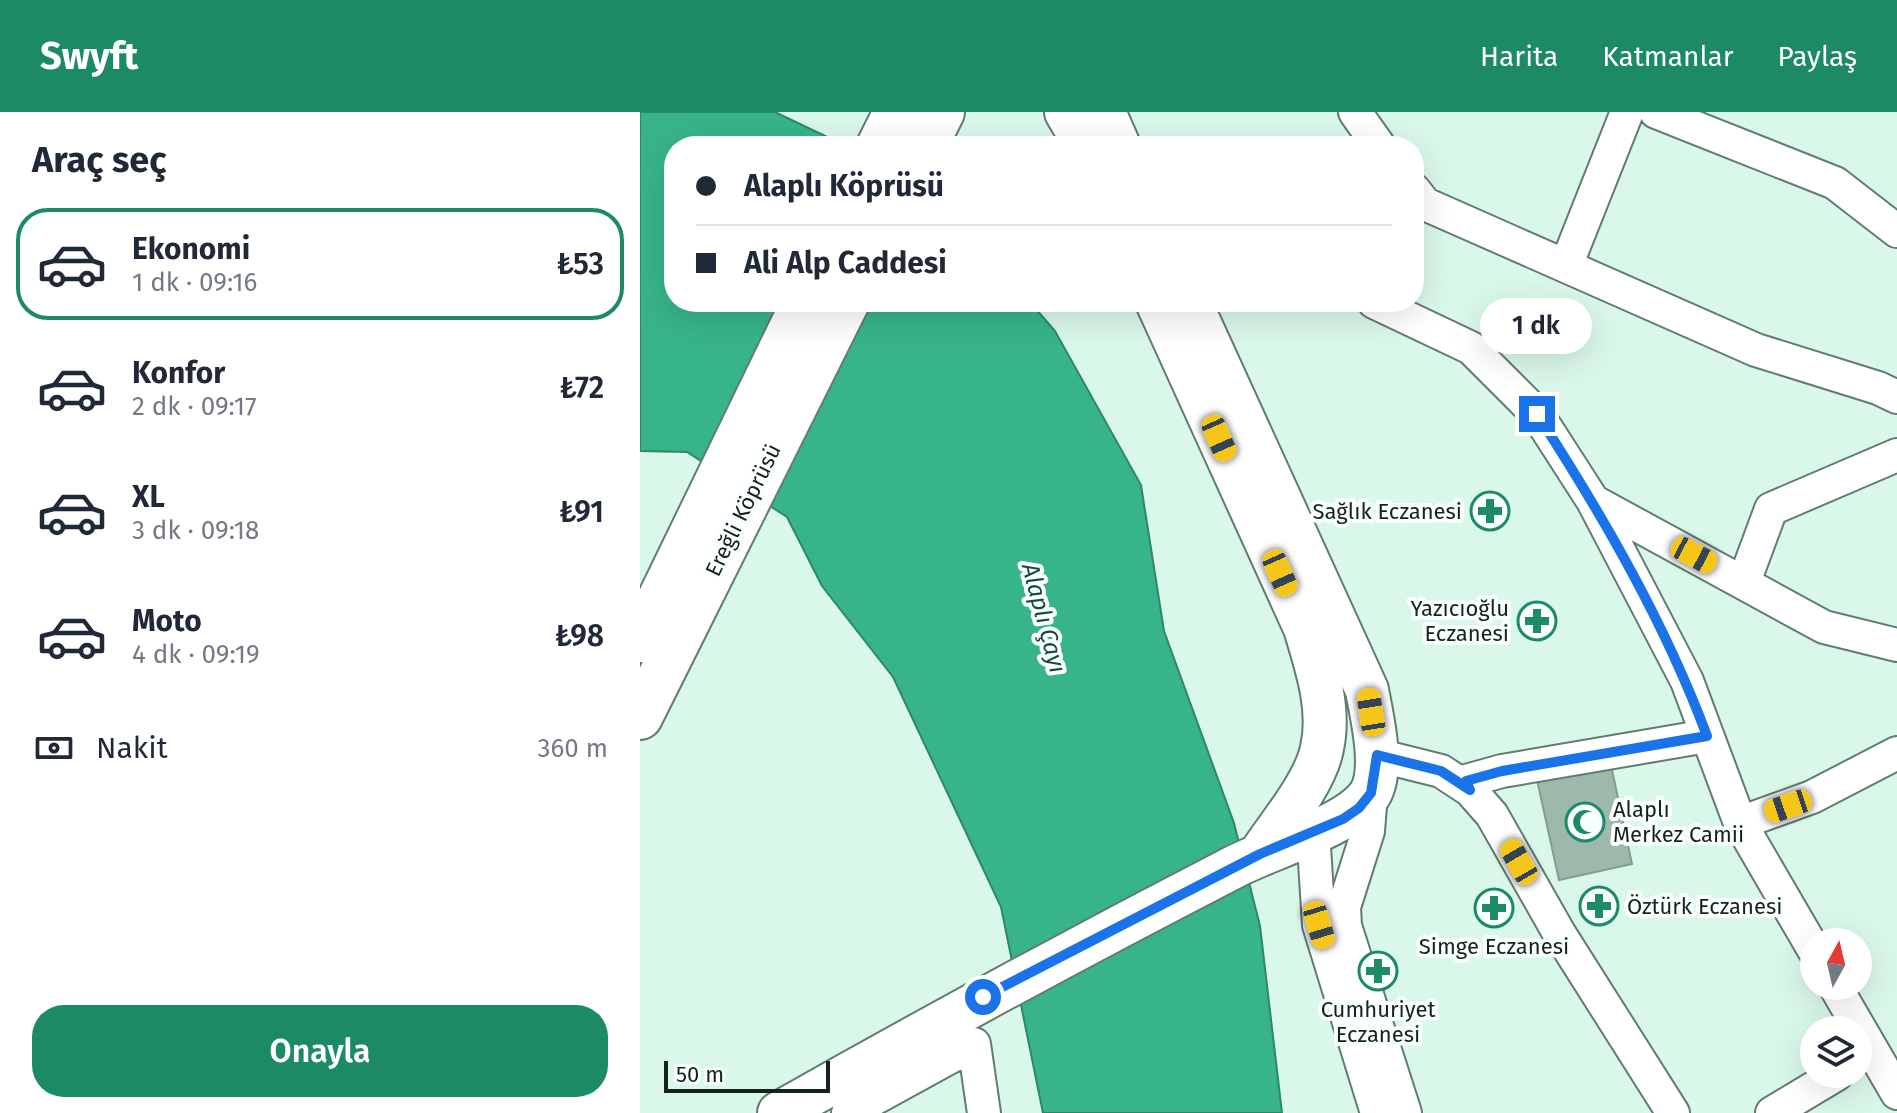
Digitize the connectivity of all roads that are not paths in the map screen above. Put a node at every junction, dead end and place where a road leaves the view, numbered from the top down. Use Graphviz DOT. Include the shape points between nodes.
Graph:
graph roads {
  1 [pos="896,112"];
  2 [pos="1066,112"];
  3 [pos="1355,112"];
  4 [pos="1627,112"];
  5 [pos="1656,112"];
  6 [pos="1104,131"];
  7 [pos="884,136"];
  8 [pos="1372,136"];
  9 [pos="1424,203"];
  10 [pos="1897,231"];
  11 [pos="1566,266"];
  12 [pos="799,312"];
  13 [pos="842,312"];
  14 [pos="1162,312"];
  15 [pos="1195,312"];
  16 [pos="1395,312"];
  17 [pos="1897,397"];
  18 [pos="1897,455"];
  19 [pos="1593,501"];
  20 [pos="1744,582"];
  21 [pos="640,640"];
  22 [pos="1897,645"];
  23 [pos="640,717"];
  24 [pos="1707,736"];
  25 [pos="1897,753"];
  26 [pos="1316,764"];
  27 [pos="1374,774"];
  28 [pos="1470,790"];
  29 [pos="1740,823"];
  30 [pos="1313,831"];
  31 [pos="1260,854"];
  32 [pos="1801,928"];
  33 [pos="1843,1000"];
  34 [pos="1883,1072"];
  35 [pos="1814,1088"];
  36 [pos="779,1113"];
  37 [pos="848,1113"];
  38 [pos="984,1113"];
  39 [pos="1377,1113"];
  40 [pos="1405,1113"];
  41 [pos="1673,1113"];
  42 [pos="1772,1113"];
  1 -- 7 [label="highway"];
  2 -- 6 [label="main road"];
  3 -- 8 [label="street"];
  4 -- 11 [label="street"];
  5 -- 10 [label="street" via="1835,183"];
  9 -- 11 [label="street"];
  11 -- 17 [label="street" via="1756,350"];
  12 -- 21 [label="highway, Ereğli Köprüsü"];
  13 -- 23 [label="highway, Ereğli Köprüsü"];
  14 -- 26 [label="main road" via="1305,628 1324,710"];
  15 -- 27 [label="main road" via="1367,690"];
  16 -- 19 [label="street" via="1471,348 1537,414"];
  18 -- 20 [label="street" via="1771,509"];
  19 -- 20 [label="street"];
  19 -- 24 [label="street" via="1687,681"];
  20 -- 22 [label="street" via="1824,627"];
  24 -- 28 [label="street" via="1502,771 1466,781"];
  24 -- 29 [label="street"];
  25 -- 29 [label="street" via="1812,797"];
  26 -- 27 [label="main road" via="1334,740 1348,737 1363,741"];
  26 -- 30 [label="main road"];
  26 -- 31 [label="main road"];
  27 -- 28 [label="street" via="1441,771"];
  27 -- 30 [label="main road" via="1359,808"];
  27 -- 40 [label="street" via="1368,831 1344,907 1345,926"];
  28 -- 41 [label="street" via="1492,815"];
  29 -- 32 [label="street"];
  30 -- 31 [label="main road"];
  30 -- 39 [label="street" via="1319,925"];
  31 -- 36 [label="main road" via="983,997"];
  33 -- 34 [label="street"];
  35 -- 42 [label="street"];
  37 -- 38 [label="street" via="974,1044"];
}
